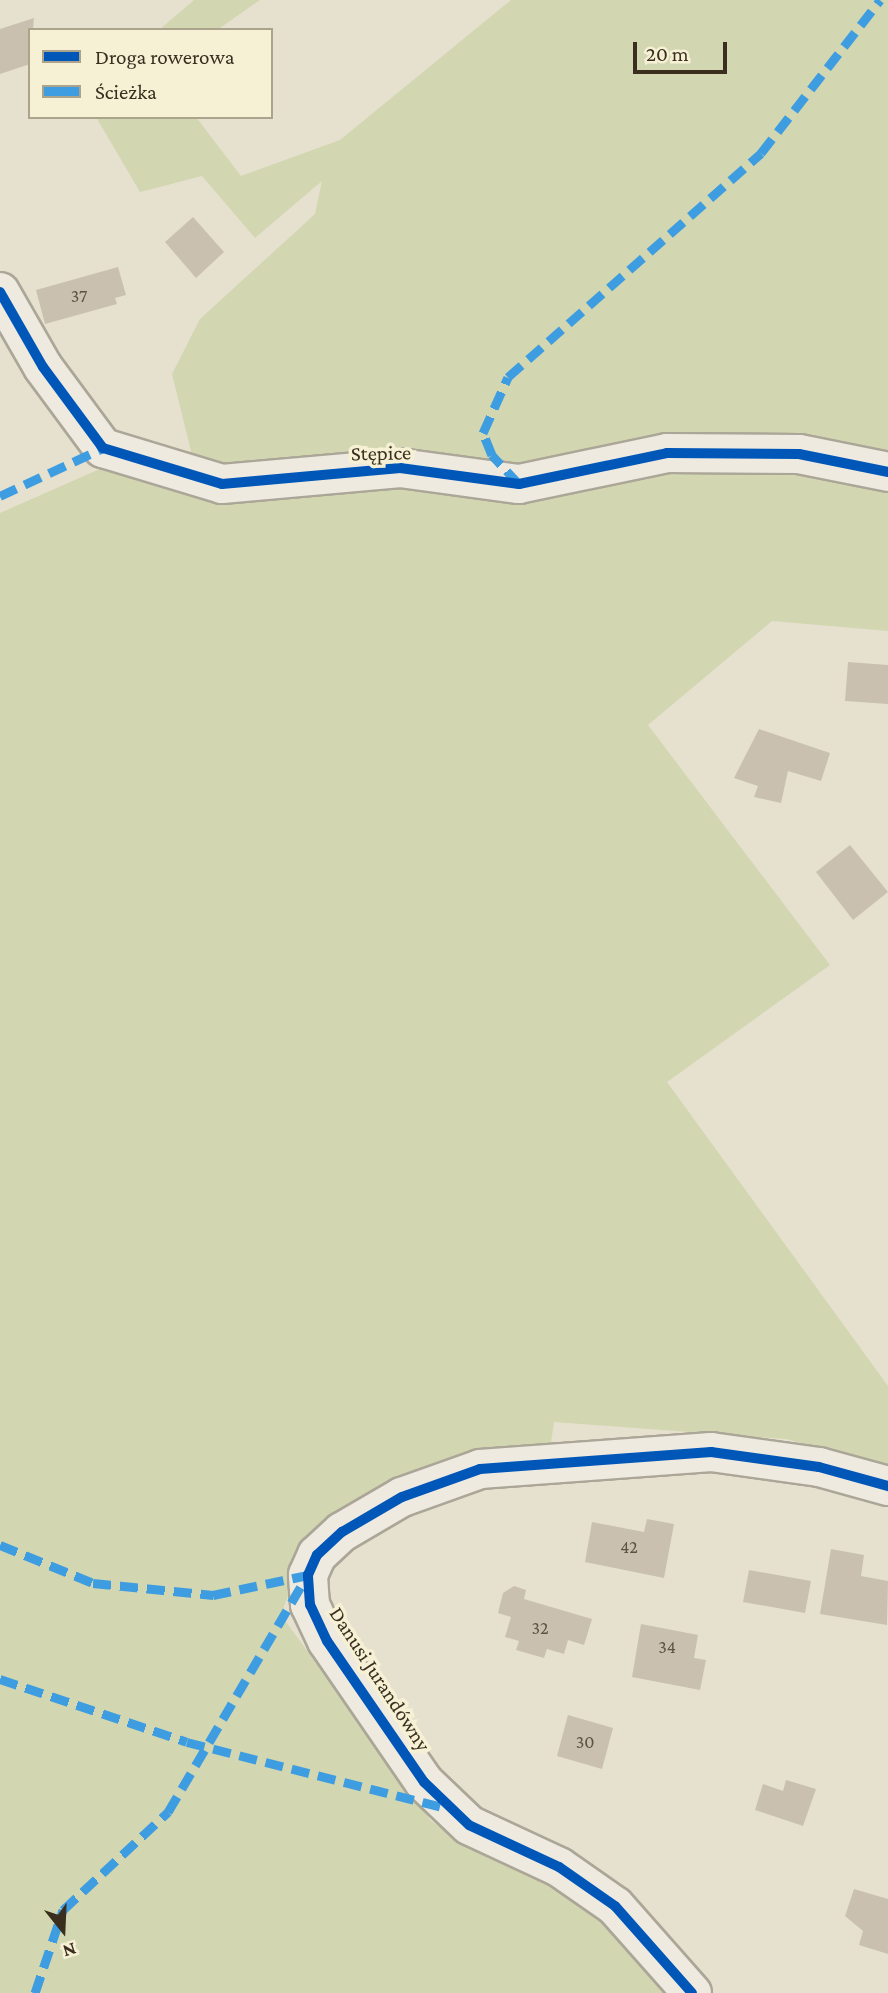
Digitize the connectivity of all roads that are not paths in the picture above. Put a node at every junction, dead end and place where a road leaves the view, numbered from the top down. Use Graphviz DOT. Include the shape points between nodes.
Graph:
graph roads {
  1 [pos="0,292"];
  2 [pos="888,472"];
  3 [pos="888,1486"];
  4 [pos="692,1993"];
  1 -- 2 [label="street, Stępice" via="43,367 103,447 222,484 400,468 519,484 667,453 799,454"];
  3 -- 4 [label="street, Danusi Jurandówny" via="819,1467 711,1452 480,1469 402,1497 342,1532 317,1555 308,1575 310,1605 327,1642 424,1782 469,1825 559,1867 614,1906"];
}
